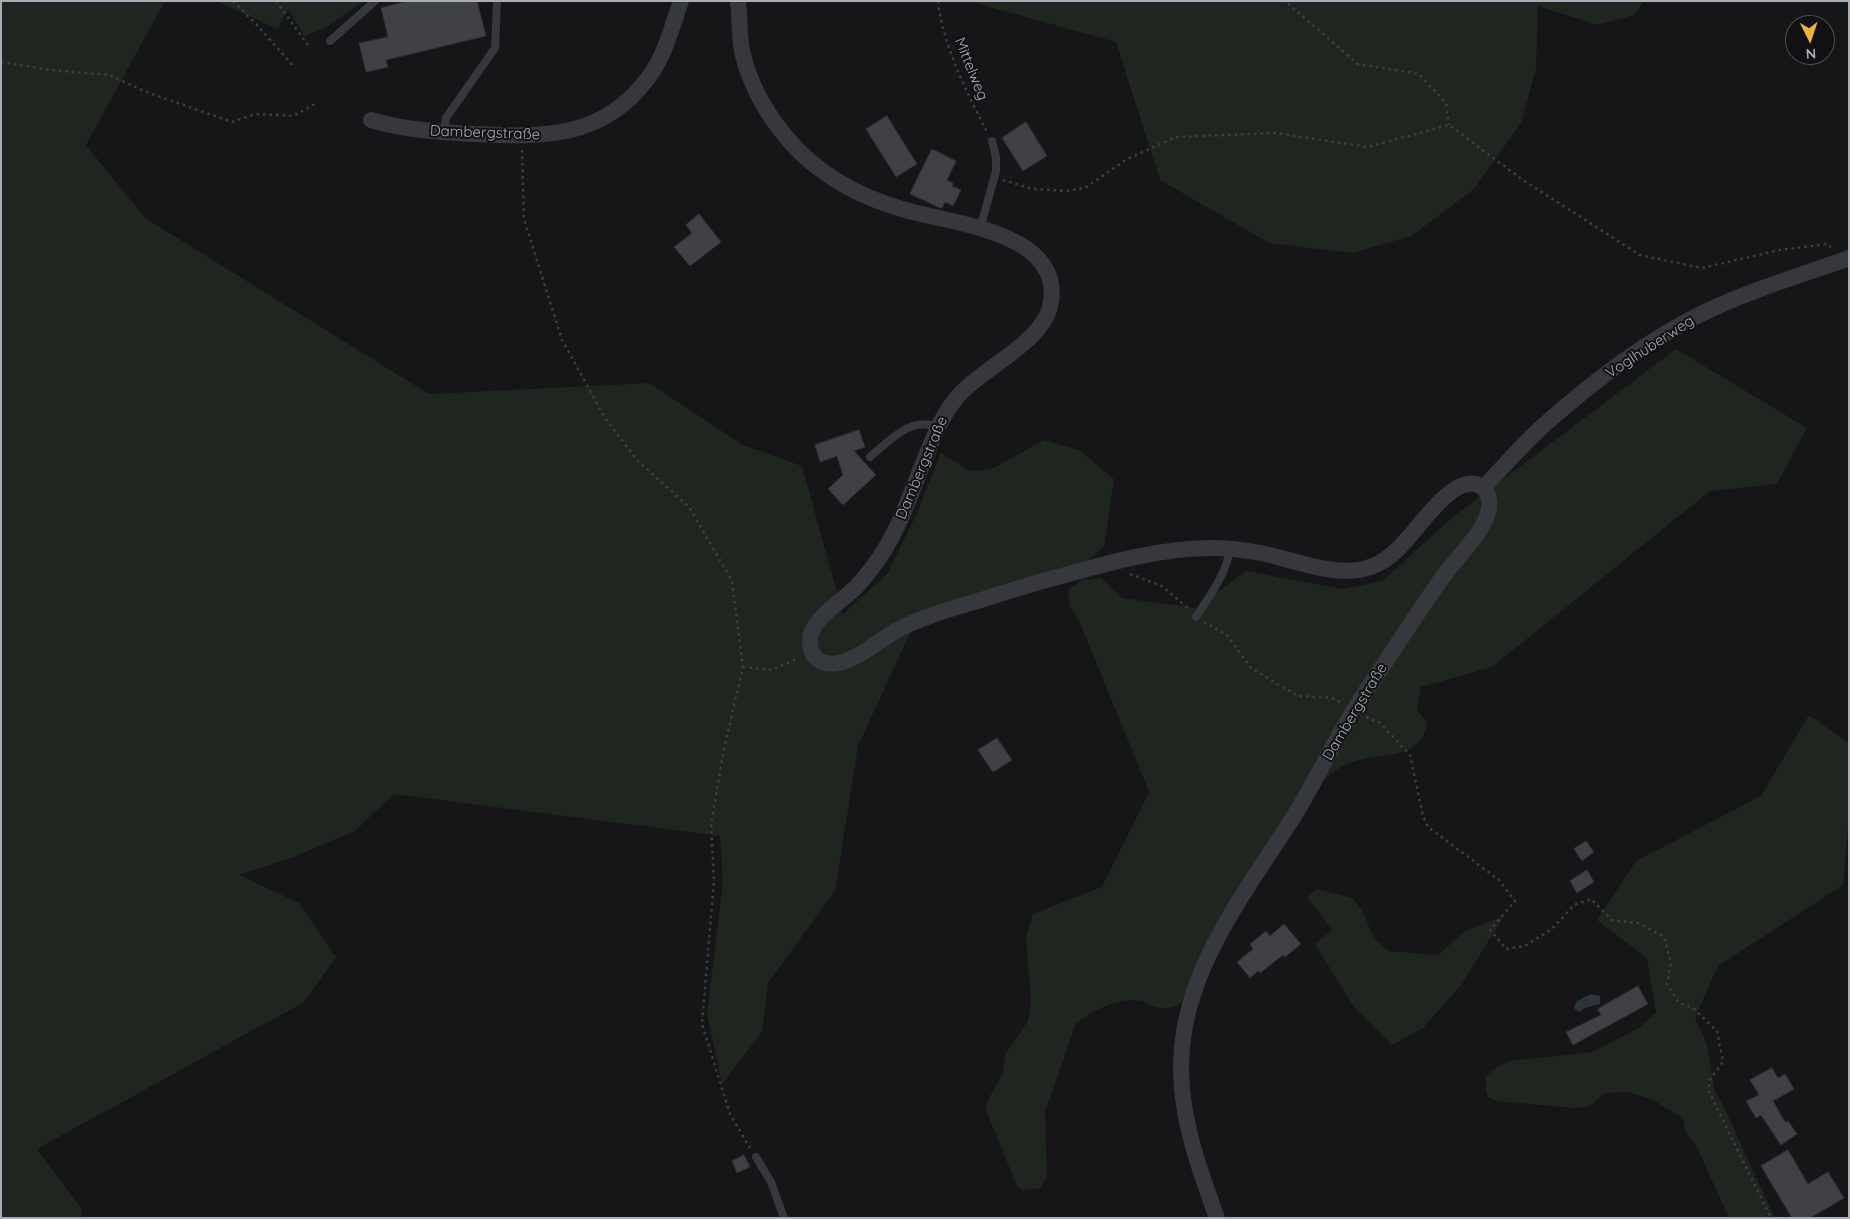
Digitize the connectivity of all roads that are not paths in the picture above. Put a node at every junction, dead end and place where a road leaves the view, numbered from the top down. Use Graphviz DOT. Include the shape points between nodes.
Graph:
graph roads {
  1 [pos="375,1"];
  2 [pos="497,1"];
  3 [pos="681,1"];
  4 [pos="738,1"];
  5 [pos="330,41"];
  6 [pos="371,120"];
  7 [pos="444,132"];
  8 [pos="992,142"];
  9 [pos="980,228"];
  10 [pos="1847,258"];
  11 [pos="938,427"];
  12 [pos="870,457"];
  13 [pos="1484,488"];
  14 [pos="1230,549"];
  15 [pos="1196,617"];
  16 [pos="756,1157"];
  17 [pos="784,1218"];
  18 [pos="1217,1218"];
  1 -- 5 [label="lane"];
  2 -- 7 [label="lane" via="495,48 446,118"];
  3 -- 7 [label="street, Dambergstraße" via="661,56 649,77 620,106 593,123 548,135"];
  4 -- 9 [label="street, Dambergstraße" via="740,39 750,77 773,120 806,158 821,171 870,198 908,211"];
  6 -- 7 [label="street, Dambergstraße" via="391,126"];
  8 -- 9 [label="lane" via="996,157 995,178"];
  9 -- 11 [label="street, Dambergstraße" via="1006,237 1038,257 1052,288 1051,303 1047,318 1038,330 958,395"];
  10 -- 13 [label="street, Voglhuberweg" via="1700,314 1669,332 1598,381 1544,425"];
  11 -- 12 [label="lane" via="931,424 912,426"];
  11 -- 14 [label="street, Dambergstraße" via="897,528 885,549 872,569 817,621 811,632 812,652 819,660 828,664 842,663 905,625 1049,579 1185,550"];
  13 -- 14 [label="street" via="1474,484 1461,485 1448,493 1395,552 1373,567 1344,570"];
  13 -- 18 [label="street, Dambergstraße" via="1490,506 1487,517 1353,710 1300,807 1212,947 1198,977 1189,1005 1182,1047 1183,1099 1196,1156"];
  14 -- 15 [label="lane" via="1223,574"];
  16 -- 17 [label="lane" via="771,1182"];
}
